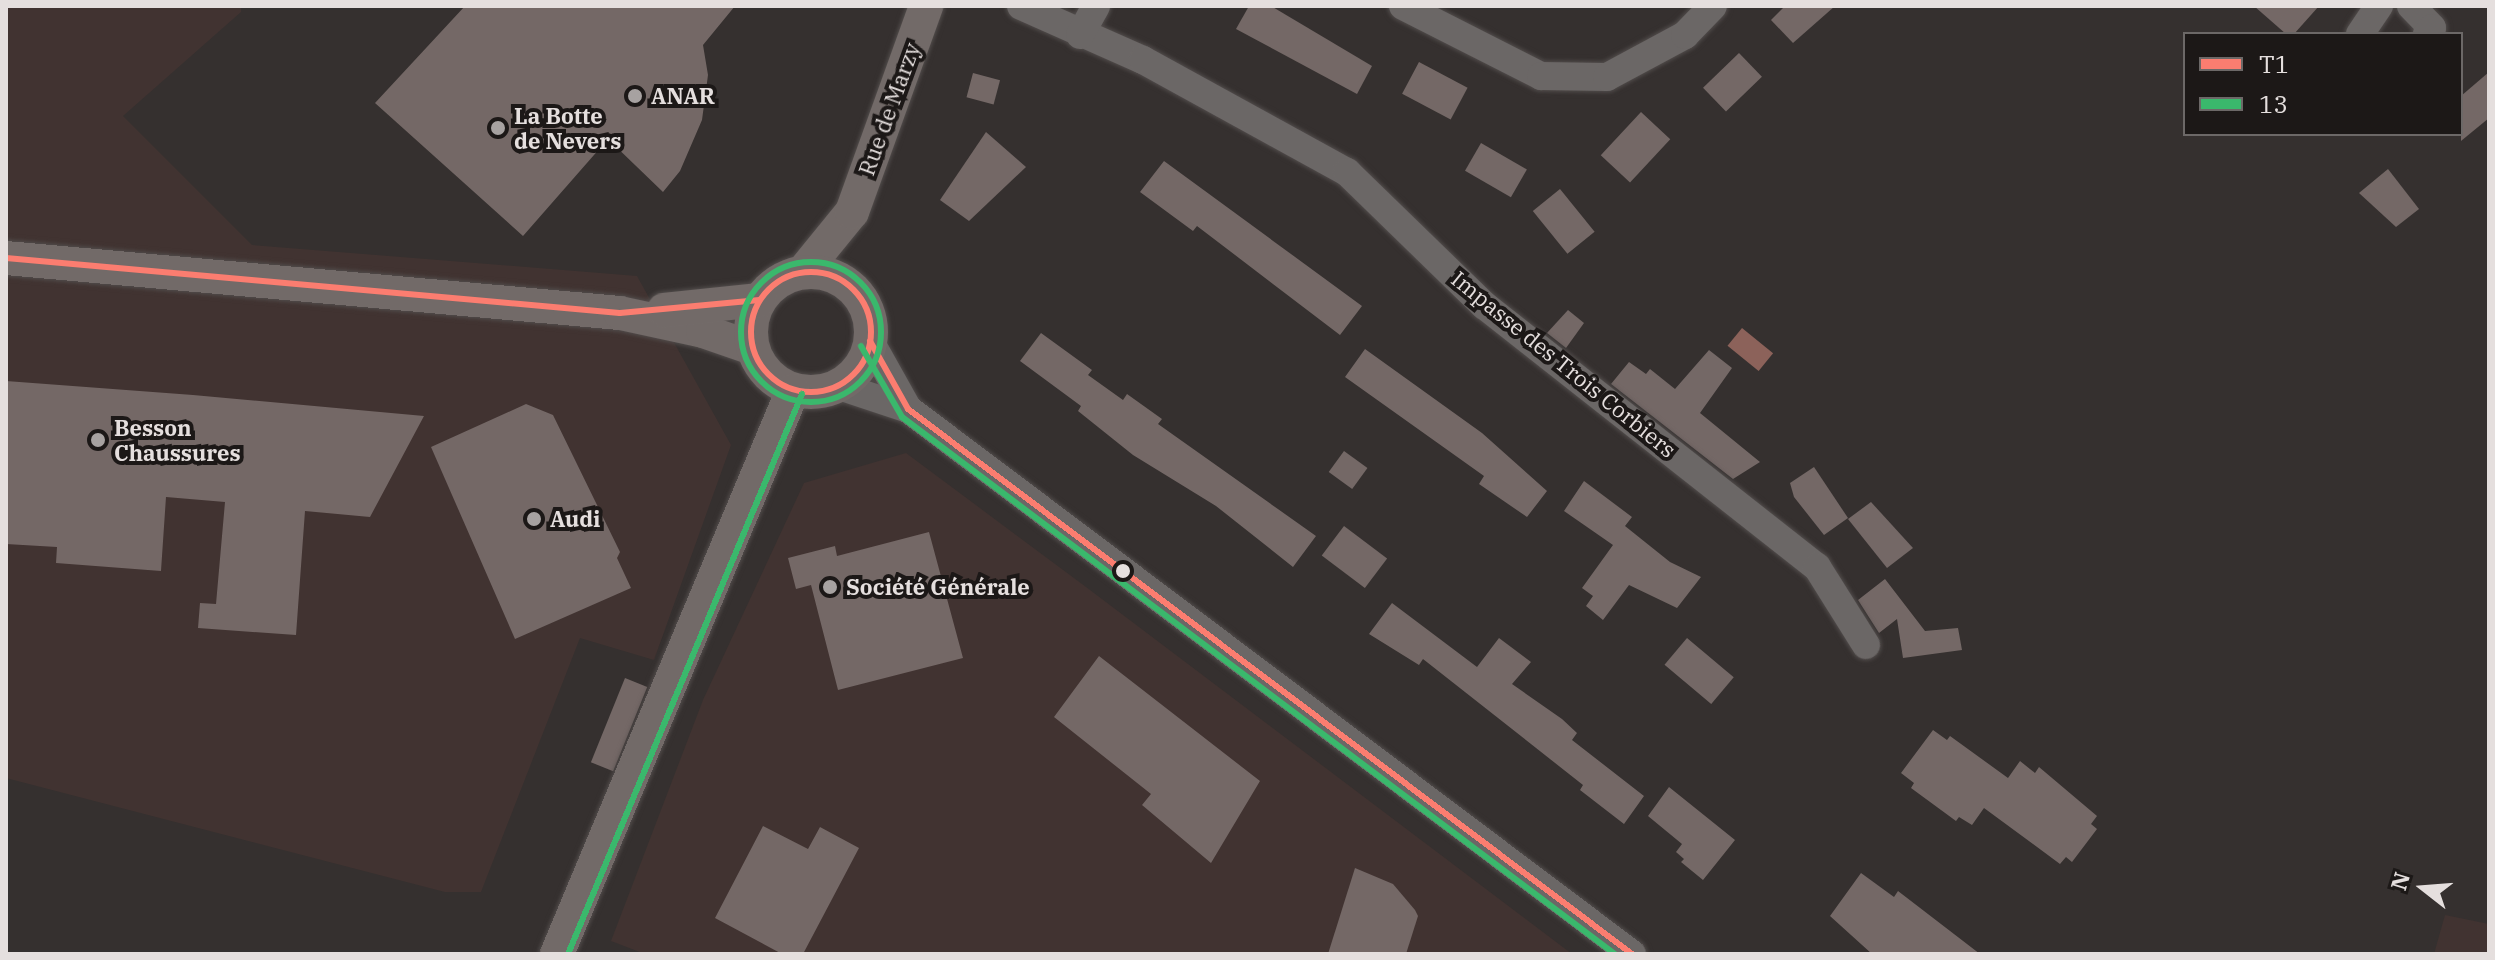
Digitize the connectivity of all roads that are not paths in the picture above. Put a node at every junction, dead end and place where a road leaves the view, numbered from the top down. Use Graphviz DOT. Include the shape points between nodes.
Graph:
graph roads {
  1 [pos="926,6"];
  2 [pos="1021,6"];
  3 [pos="1096,6"];
  4 [pos="1403,6"];
  5 [pos="1713,6"];
  6 [pos="2379,6"];
  7 [pos="2411,6"];
  8 [pos="2361,32"];
  9 [pos="2429,32"];
  10 [pos="1080,35"];
  11 [pos="852,212"];
  12 [pos="6,258"];
  13 [pos="803,272"];
  14 [pos="852,288"];
  15 [pos="759,300"];
  16 [pos="620,313"];
  17 [pos="870,341"];
  18 [pos="752,348"];
  19 [pos="839,386"];
  20 [pos="793,390"];
  21 [pos="908,409"];
  22 [pos="1866,645"];
  23 [pos="557,954"];
  24 [pos="1632,954"];
  1 -- 11 [label="main road, Rue de Marzy"];
  2 -- 10 [label="street, Impasse des Trois Corbiers"];
  3 -- 10 [label="street"];
  4 -- 5 [label="street" via="1541,76 1607,77 1685,35"];
  6 -- 8 [label="street"];
  7 -- 9 [label="street" via="2432,28"];
  10 -- 22 [label="street, Impasse des Trois Corbiers" via="1143,60 1347,172 1485,306 1817,567"];
  11 -- 13 [label="main road, Rue de Marzy"];
  11 -- 14 [label="main road, Rue de Marzy"];
  12 -- 16 [label="main road"];
  13 -- 14 [label="main road" via="829,275"];
  13 -- 15 [label="main road" via="786,277"];
  14 -- 17 [label="main road" via="864,304"];
  15 -- 16 [label="main road"];
  15 -- 18 [label="main road" via="750,332"];
  16 -- 18 [label="main road"];
  17 -- 19 [label="main road" via="865,359"];
  17 -- 21 [label="street"];
  18 -- 20 [label="main road" via="768,374"];
  19 -- 20 [label="main road"];
  19 -- 21 [label="street"];
  20 -- 23 [label="main road"];
  21 -- 24 [label="street"];
}
